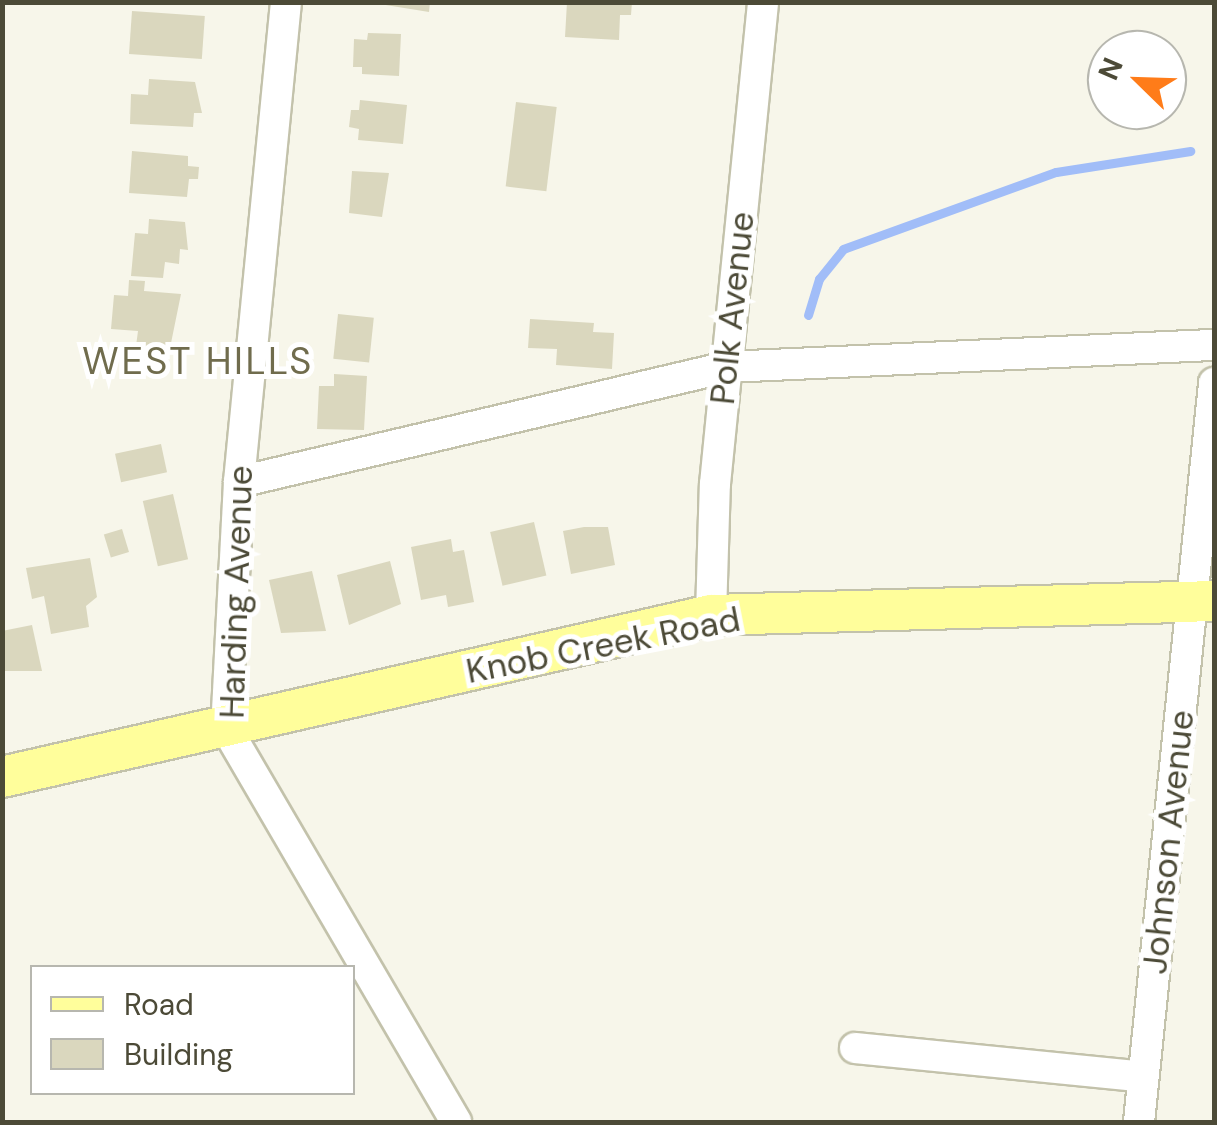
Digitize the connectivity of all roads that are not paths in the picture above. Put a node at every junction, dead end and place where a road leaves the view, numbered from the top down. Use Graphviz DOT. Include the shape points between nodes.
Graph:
graph roads {
  1 [pos="286,2"];
  2 [pos="763,2"];
  3 [pos="1214,345"];
  4 [pos="726,367"];
  5 [pos="1214,383"];
  6 [pos="239,482"];
  7 [pos="1204,601"];
  8 [pos="711,615"];
  9 [pos="226,728"];
  10 [pos="2,777"];
  11 [pos="856,1048"];
  12 [pos="1143,1078"];
  13 [pos="456,1122"];
  14 [pos="1139,1122"];
  1 -- 6 [label="street, Harding Avenue"];
  2 -- 4 [label="street, Polk Avenue"];
  3 -- 4 [label="street"];
  4 -- 6 [label="street"];
  4 -- 8 [label="street, Polk Avenue"];
  5 -- 7 [label="street, Johnson Avenue"];
  6 -- 9 [label="street, Harding Avenue"];
  7 -- 8 [label="main road, Knob Creek Road"];
  7 -- 12 [label="street, Johnson Avenue"];
  8 -- 9 [label="main road, Knob Creek Road"];
  9 -- 10 [label="main road, Knob Creek Road"];
  9 -- 13 [label="street, Harding Avenue"];
  11 -- 12 [label="street"];
  12 -- 14 [label="street, Johnson Avenue"];
}
